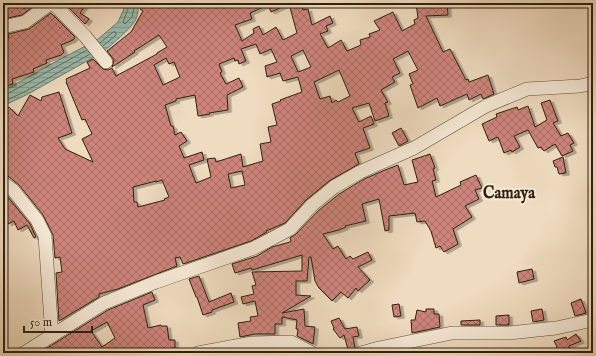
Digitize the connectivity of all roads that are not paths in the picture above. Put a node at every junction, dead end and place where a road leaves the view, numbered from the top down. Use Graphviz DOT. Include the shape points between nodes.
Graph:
graph roads {
  1 [pos="52,3"];
  2 [pos="3,27"];
  3 [pos="104,60"];
  4 [pos="593,82"];
  5 [pos="3,183"];
  6 [pos="593,320"];
  7 [pos="52,336"];
  8 [pos="306,352"];
  9 [pos="24,353"];
  10 [pos="198,353"];
  11 [pos="361,353"];
  1 -- 2 [label="street" via="25,22"];
  1 -- 3 [label="street" via="85,36"];
  4 -- 7 [label="street" via="580,86 527,89 486,106 414,148 360,172 334,187 312,205 290,229 254,248 104,303"];
  5 -- 7 [label="street" via="14,190 33,214 45,236"];
  6 -- 11 [label="street" via="556,328 452,333"];
  7 -- 9 [label="street"];
  8 -- 10 [label="street" via="291,342 252,343"];
}
